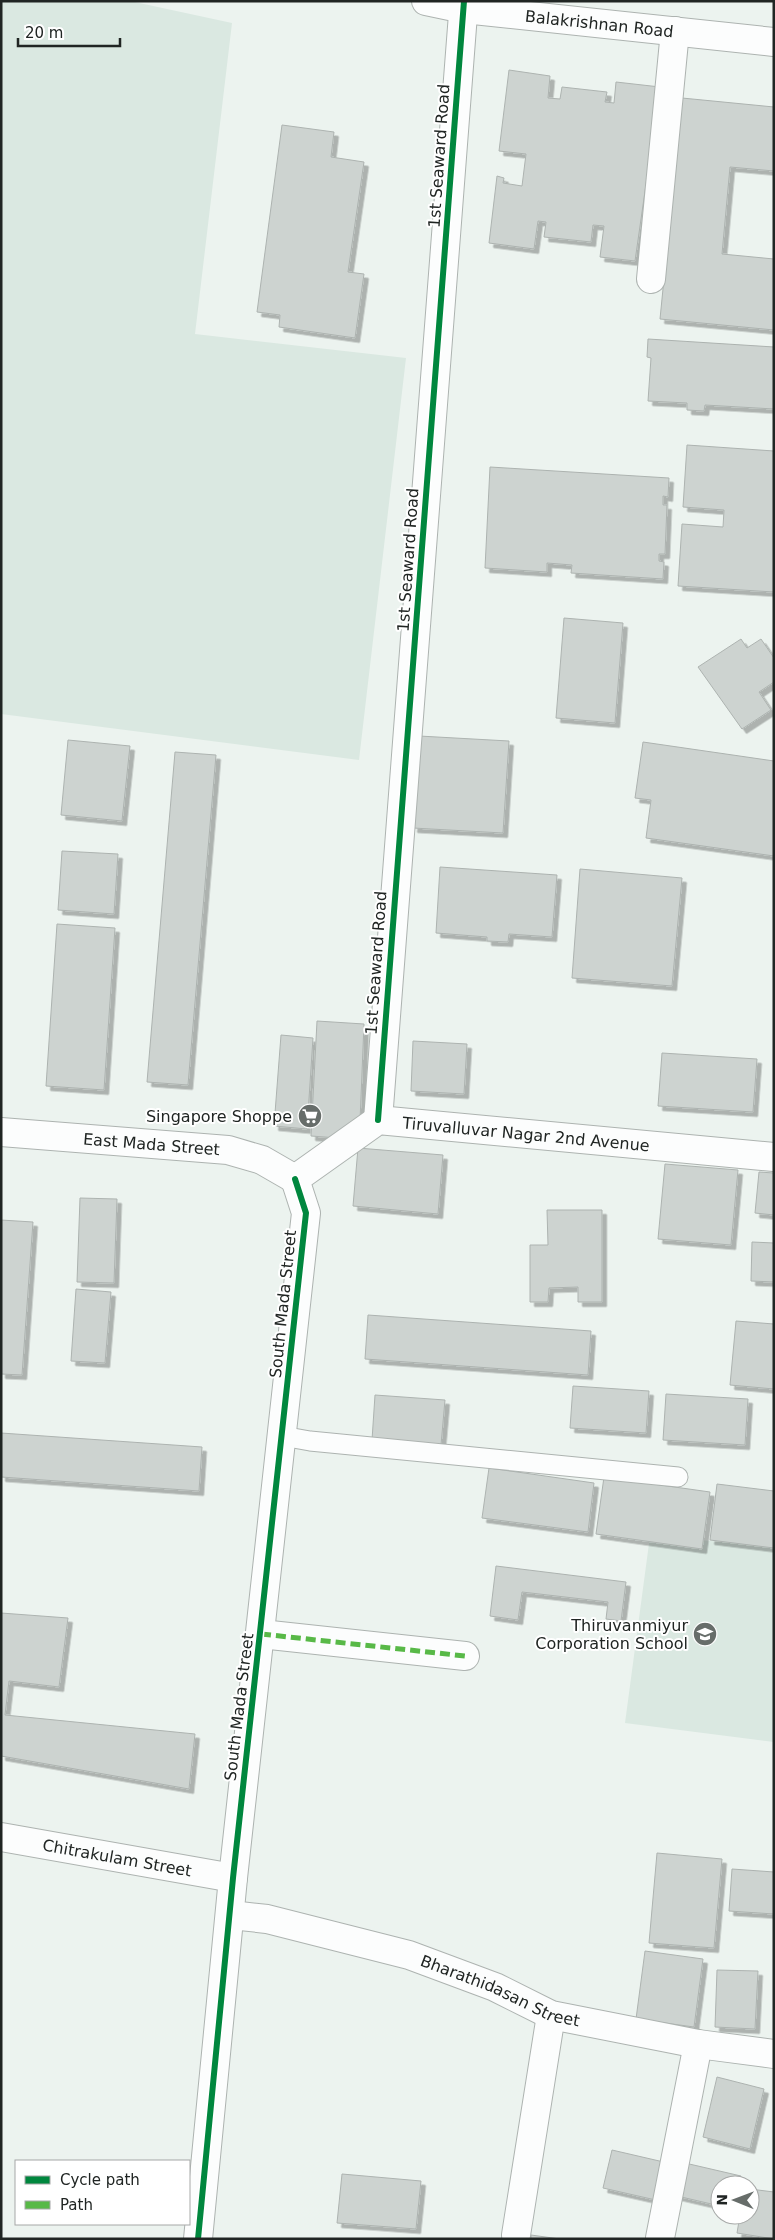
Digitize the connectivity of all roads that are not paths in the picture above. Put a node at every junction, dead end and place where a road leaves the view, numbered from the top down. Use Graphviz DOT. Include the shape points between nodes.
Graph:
graph roads {
  1 [pos="426,1"];
  2 [pos="464,5"];
  3 [pos="675,31"];
  4 [pos="774,42"];
  5 [pos="651,279"];
  6 [pos="378,1120"];
  7 [pos="1,1132"];
  8 [pos="774,1157"];
  9 [pos="295,1180"];
  10 [pos="282,1436"];
  11 [pos="678,1478"];
  12 [pos="261,1634"];
  13 [pos="465,1656"];
  14 [pos="1,1837"];
  15 [pos="233,1878"];
  16 [pos="231,1915"];
  17 [pos="551,2015"];
  18 [pos="698,2044"];
  19 [pos="774,2054"];
  20 [pos="516,2235"];
  21 [pos="660,2238"];
  22 [pos="198,2239"];
  1 -- 2 [label="street, Balakrishnan Road"];
  2 -- 3 [label="street, Balakrishnan Road"];
  2 -- 6 [label="street, 1st Seaward Road"];
  3 -- 4 [label="street, Balakrishnan Road"];
  3 -- 5 [label="street"];
  6 -- 8 [label="street, Tiruvalluvar Nagar 2nd Avenue"];
  6 -- 9 [label="street, Tiruvalluvar Nagar 2nd Avenue"];
  7 -- 9 [label="street, East Mada Street" via="228,1150 262,1160"];
  9 -- 10 [label="street, South Mada Street" via="306,1213"];
  10 -- 11 [label="lane"];
  10 -- 12 [label="street, South Mada Street"];
  12 -- 13 [label="street"];
  12 -- 15 [label="street, South Mada Street"];
  14 -- 15 [label="street, Chitrakulam Street"];
  15 -- 16 [label="street, South Mada Street"];
  16 -- 17 [label="street, Bharathidasan Street" via="267,1919 409,1955 495,1987"];
  16 -- 22 [label="street, South Mada Street"];
  17 -- 18 [label="street, Bharathidasan Street"];
  17 -- 20 [label="street"];
  18 -- 19 [label="street, Bharathidasan Street"];
  18 -- 21 [label="street"];
}
